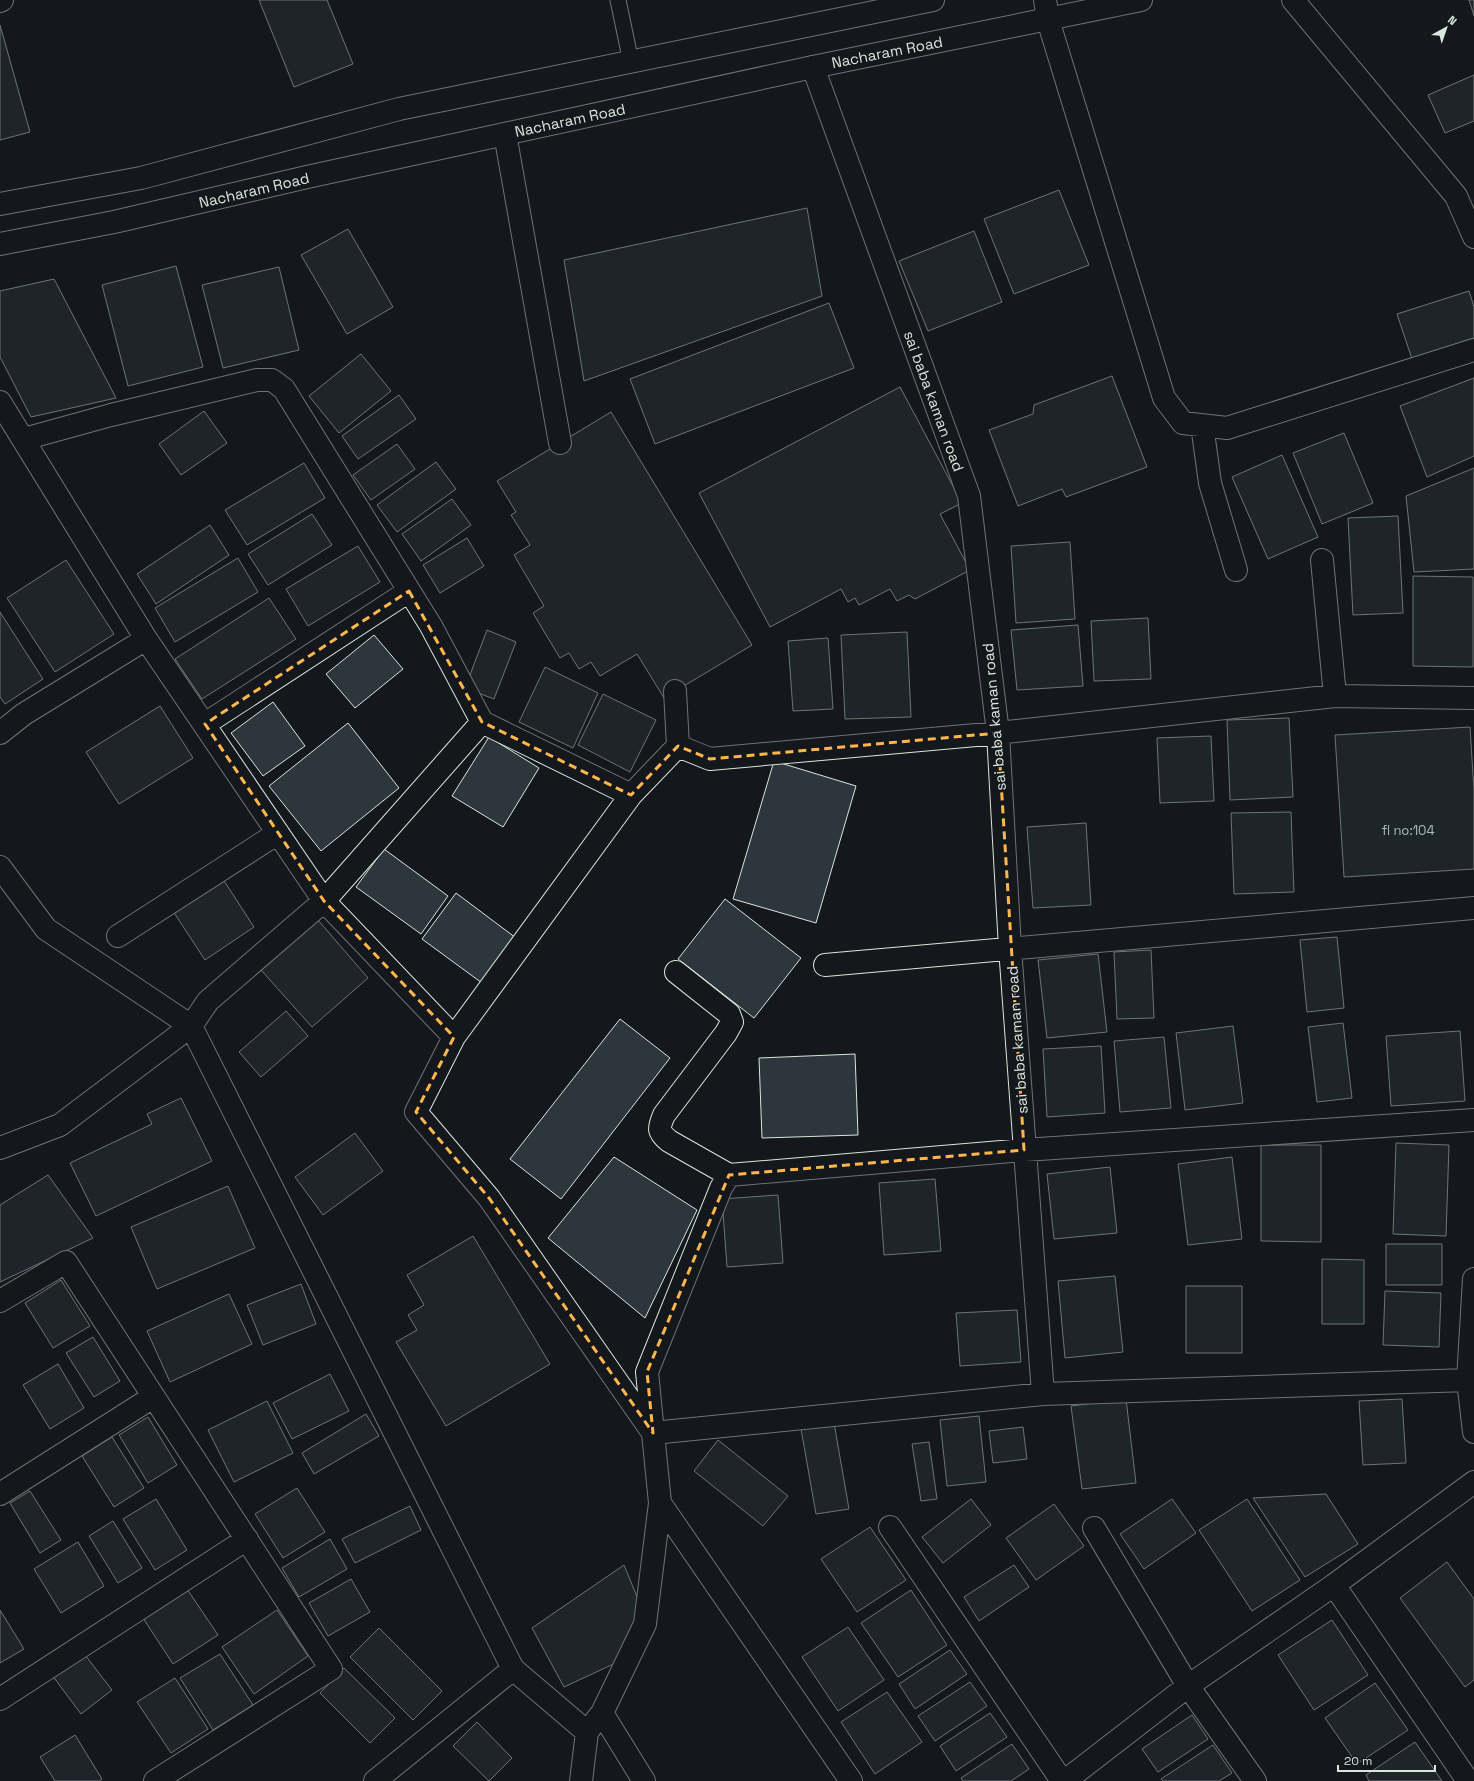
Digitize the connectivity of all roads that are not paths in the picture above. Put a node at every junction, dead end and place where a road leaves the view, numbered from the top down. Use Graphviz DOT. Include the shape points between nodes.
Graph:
graph roads {
  1 [pos="618,0"];
  2 [pos="934,0"];
  3 [pos="1141,0"];
  4 [pos="1293,0"];
  5 [pos="1046,10"];
  6 [pos="631,62"];
  7 [pos="813,67"];
  8 [pos="505,134"];
  9 [pos="0,204"];
  10 [pos="1474,237"];
  11 [pos="0,244"];
  12 [pos="1474,350"];
  13 [pos="0,402"];
  14 [pos="1202,425"];
  15 [pos="24,439"];
  16 [pos="560,443"];
  17 [pos="1322,560"];
  18 [pos="1236,570"];
  19 [pos="409,591"];
  20 [pos="146,639"];
  21 [pos="675,691"];
  22 [pos="1335,696"];
  23 [pos="1474,698"];
  24 [pos="482,722"];
  25 [pos="204,724"];
  26 [pos="0,732"];
  27 [pos="998,733"];
  28 [pos="678,746"];
  29 [pos="631,795"];
  30 [pos="278,833"];
  31 [pos="0,867"];
  32 [pos="324,901"];
  33 [pos="1474,908"];
  34 [pos="118,936"];
  35 [pos="1010,948"];
  36 [pos="825,965"];
  37 [pos="676,972"];
  38 [pos="191,1026"];
  39 [pos="454,1037"];
  40 [pos="1474,1120"];
  41 [pos="0,1148"];
  42 [pos="1024,1150"];
  43 [pos="729,1175"];
  44 [pos="1474,1279"];
  45 [pos="0,1301"];
  46 [pos="1468,1380"];
  47 [pos="1043,1394"];
  48 [pos="153,1397"];
  49 [pos="1474,1432"];
  50 [pos="653,1433"];
  51 [pos="1474,1482"];
  52 [pos="0,1494"];
  53 [pos="660,1503"];
  54 [pos="890,1527"];
  55 [pos="1094,1528"];
  56 [pos="247,1539"];
  57 [pos="1334,1585"];
  58 [pos="514,1669"];
  59 [pos="1188,1686"];
  60 [pos="0,1699"];
  61 [pos="602,1713"];
  62 [pos="587,1732"];
  63 [pos="155,1781"];
  64 [pos="375,1781"];
  65 [pos="581,1781"];
  66 [pos="644,1781"];
  67 [pos="851,1781"];
  68 [pos="1062,1781"];
  69 [pos="1065,1781"];
  70 [pos="1255,1781"];
  71 [pos="1468,1781"];
  1 -- 6 [label="lane"];
  2 -- 6 [label="street"];
  3 -- 5 [label="street, Nacharam Road"];
  4 -- 10 [label="street" via="1456,196"];
  5 -- 7 [label="street, Nacharam Road"];
  5 -- 14 [label="street" via="1164,398 1183,422"];
  6 -- 9 [label="street" via="399,109 141,178"];
  7 -- 8 [label="street, Nacharam Road"];
  7 -- 27 [label="street, sai baba kaman road" via="969,496"];
  8 -- 11 [label="street, Nacharam Road" via="114,222"];
  8 -- 16 [label="street"];
  12 -- 14 [label="street" via="1228,428"];
  13 -- 15 [label="street"];
  14 -- 18 [label="street" via="1210,483"];
  15 -- 19 [label="street" via="257,380 272,380 284,389"];
  15 -- 20 [label="street"];
  17 -- 22 [label="street"];
  19 -- 24 [label="street" via="431,626"];
  19 -- 25 [label="street"];
  20 -- 25 [label="street"];
  20 -- 26 [label="street" via="24,714"];
  21 -- 28 [label="street"];
  22 -- 23 [label="street"];
  22 -- 27 [label="street"];
  24 -- 29 [label="street"];
  24 -- 32 [label="street"];
  25 -- 30 [label="street"];
  27 -- 28 [label="street" via="710,759"];
  27 -- 35 [label="street, sai baba kaman road"];
  28 -- 29 [label="street"];
  29 -- 39 [label="street"];
  30 -- 32 [label="street"];
  30 -- 34 [label="street"];
  31 -- 38 [label="street" via="46,930"];
  32 -- 38 [label="street" via="208,1001"];
  32 -- 39 [label="street"];
  33 -- 35 [label="street"];
  35 -- 36 [label="street"];
  35 -- 42 [label="street, sai baba kaman road"];
  37 -- 43 [label="street" via="729,1014 732,1022 664,1115 659,1126 661,1134"];
  38 -- 41 [label="street" via="60,1125"];
  38 -- 58 [label="street"];
  39 -- 50 [label="street" via="416,1112 489,1198"];
  40 -- 42 [label="street"];
  42 -- 43 [label="street"];
  42 -- 47 [label="street, sai baba kaman road"];
  43 -- 50 [label="street" via="721,1188 647,1372"];
  44 -- 46 [label="street"];
  45 -- 48 [label="street" via="66,1262"];
  46 -- 47 [label="street"];
  46 -- 49 [label="street"];
  47 -- 50 [label="street"];
  48 -- 52 [label="street"];
  48 -- 56 [label="street"];
  50 -- 53 [label="street"];
  51 -- 57 [label="street"];
  53 -- 61 [label="street" via="645,1624"];
  53 -- 67 [label="street"];
  54 -- 68 [label="street"];
  55 -- 59 [label="street"];
  56 -- 60 [label="street"];
  56 -- 63 [label="street" via="331,1669"];
  57 -- 59 [label="street"];
  57 -- 71 [label="street"];
  58 -- 62 [label="street"];
  58 -- 64 [label="street"];
  59 -- 69 [label="street"];
  59 -- 70 [label="street"];
  61 -- 62 [label="street"];
  61 -- 66 [label="street"];
  62 -- 65 [label="street"];
}
